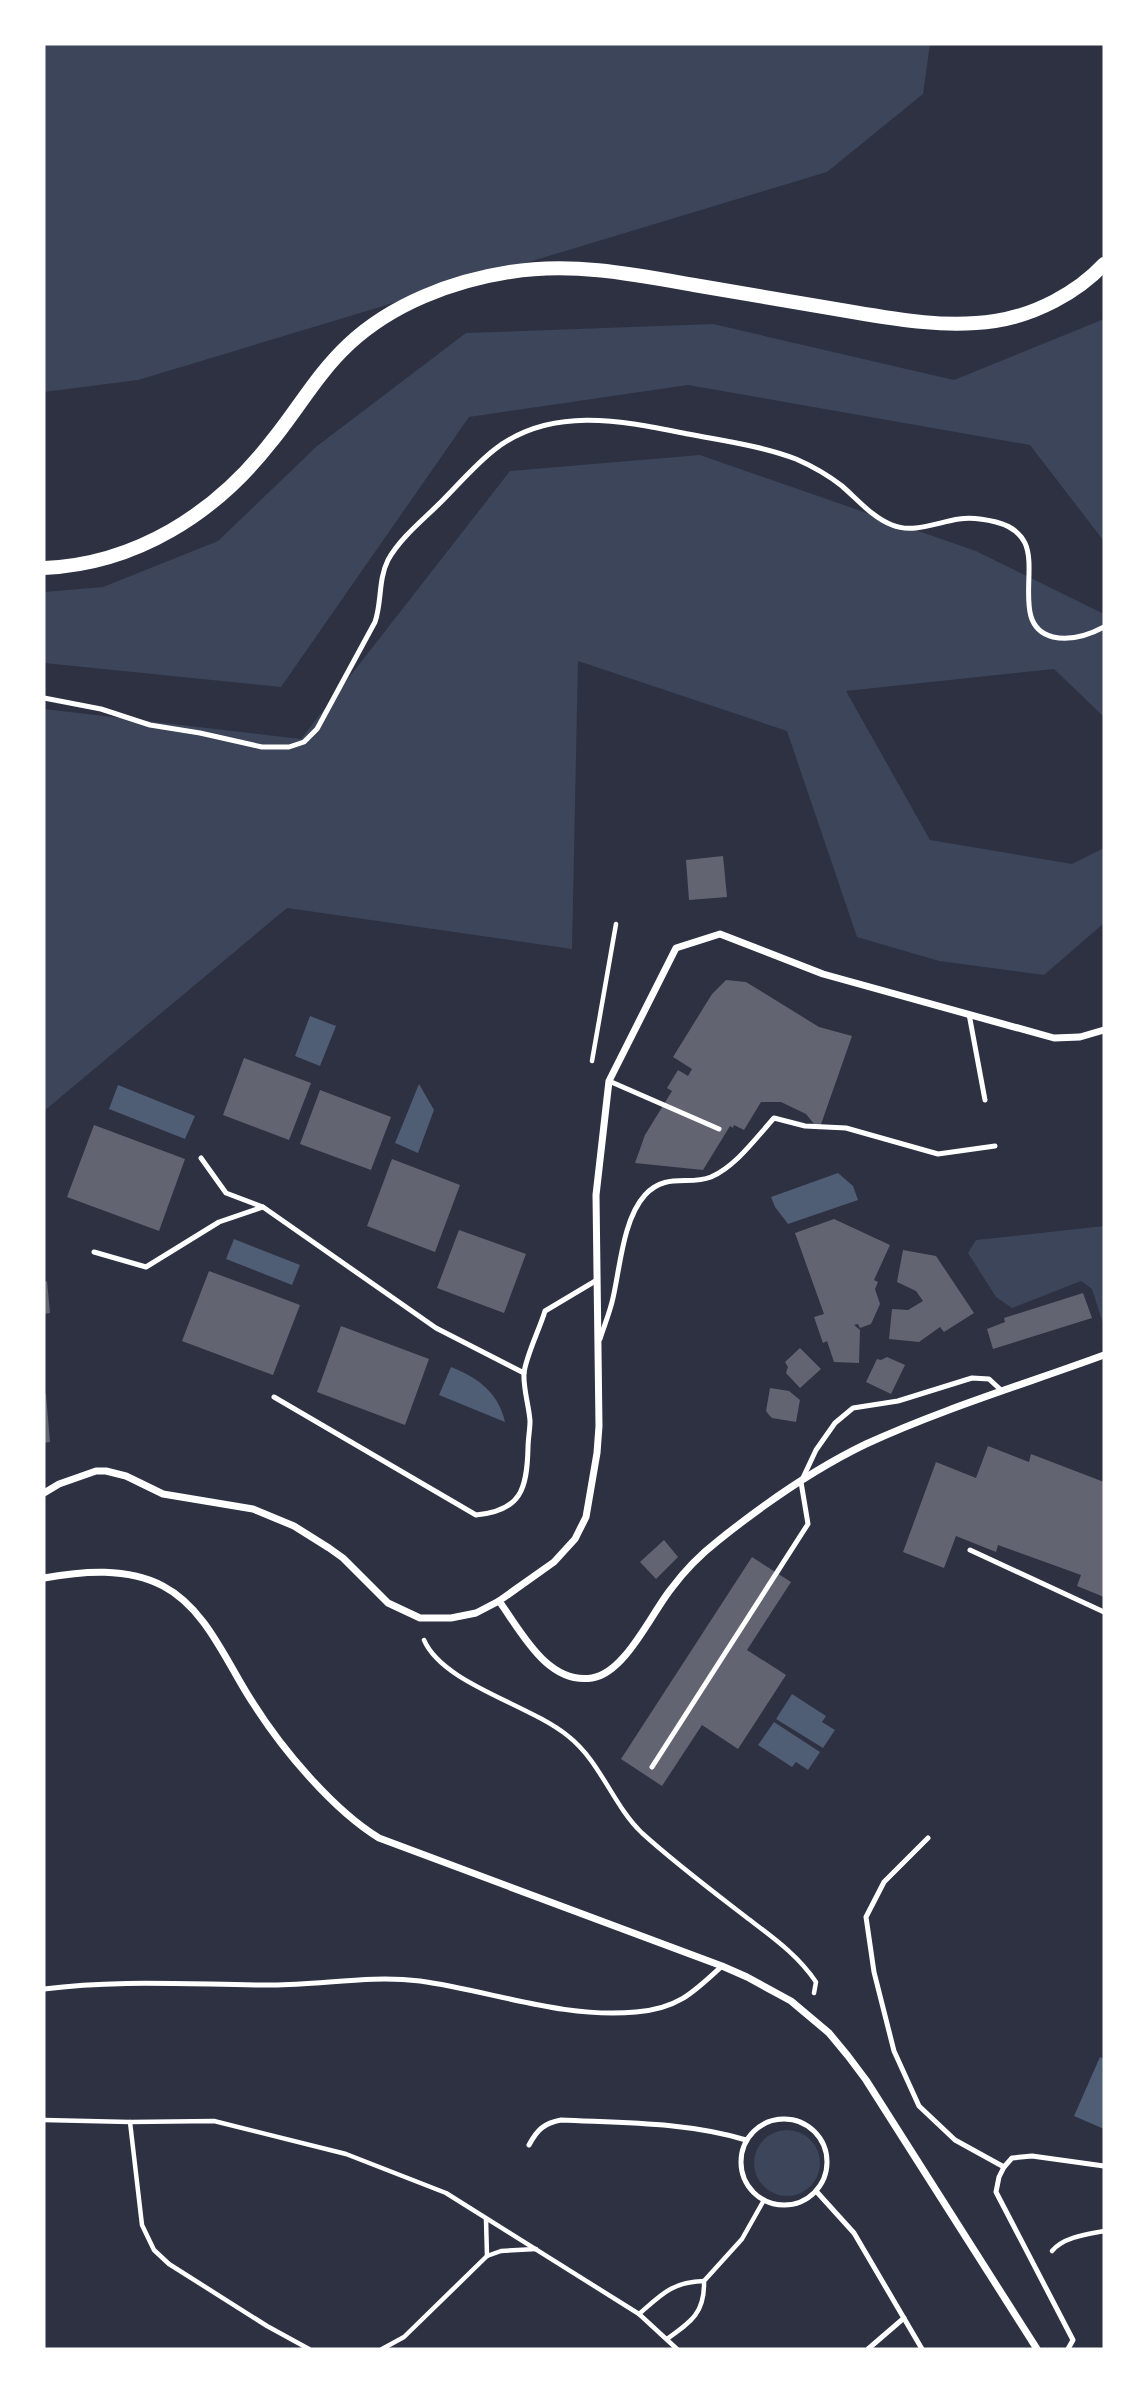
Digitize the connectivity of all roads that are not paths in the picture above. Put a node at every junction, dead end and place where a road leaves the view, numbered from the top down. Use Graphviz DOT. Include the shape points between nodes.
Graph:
graph roads {
  1 [pos="1104,264"];
  2 [pos="44,568"];
  3 [pos="1104,627"];
  4 [pos="44,698"];
  5 [pos="969,1014"];
  6 [pos="1104,1030"];
  7 [pos="609,1081"];
  8 [pos="985,1100"];
  9 [pos="719,1129"];
  10 [pos="995,1146"];
  11 [pos="201,1158"];
  12 [pos="263,1207"];
  13 [pos="94,1252"];
  14 [pos="597,1280"];
  15 [pos="597,1345"];
  16 [pos="1104,1355"];
  17 [pos="524,1373"];
  18 [pos="1003,1392"];
  19 [pos="274,1397"];
  20 [pos="802,1482"];
  21 [pos="44,1493"];
  22 [pos="970,1550"];
  23 [pos="44,1578"];
  24 [pos="499,1601"];
  25 [pos="1104,1612"];
  26 [pos="652,1767"];
  27 [pos="928,1838"];
  28 [pos="722,1966"];
  29 [pos="44,1989"];
  30 [pos="746,2140"];
  31 [pos="529,2145"];
  32 [pos="1104,2166"];
  33 [pos="1004,2168"];
  34 [pos="816,2191"];
  35 [pos="904,2318"];
  36 [pos="868,2349"];
  37 [pos="922,2349"];
  38 [pos="1037,2349"];
  39 [pos="1068,2349"];
  1 -- 2 [label="main road" via="1082,283 1035,310 995,321 953,324 595,270 532,269 454,285 388,315 351,342 318,376 258,457 225,492 184,524 117,556"];
  3 -- 4 [label="lane" via="1069,638 1052,637 1040,629 1029,611 1026,544 1016,531 1000,523 960,519 901,528 883,521 827,476 781,454 628,422 589,419 543,427 505,442 394,550 382,578 375,622 323,720 304,742 262,747"];
  5 -- 6 [label="street" via="1054,1038"];
  5 -- 7 [label="street" via="823,974 720,934 676,948"];
  5 -- 8 [label="lane"];
  7 -- 9 [label="lane"];
  7 -- 14 [label="street" via="596,1195"];
  10 -- 15 [label="lane" via="939,1154 846,1128 805,1126 774,1118 750,1146 709,1178 674,1180 644,1196 626,1236"];
  11 -- 12 [label="lane" via="226,1193"];
  12 -- 13 [label="lane" via="219,1222 146,1266"];
  12 -- 17 [label="lane" via="436,1328"];
  14 -- 15 [label="street"];
  14 -- 17 [label="lane" via="545,1311"];
  15 -- 24 [label="street" via="599,1426 586,1517 566,1551"];
  16 -- 18 [label="street"];
  17 -- 19 [label="lane" via="530,1426 527,1476 514,1501 491,1514 476,1515"];
  18 -- 20 [label="street" via="866,1444"];
  18 -- 20 [label="lane" via="989,1379 972,1378 898,1401 853,1408 835,1423 816,1450"];
  20 -- 24 [label="street" via="697,1559 622,1658 599,1676 577,1678 554,1669"];
  20 -- 26 [label="lane" via="808,1524"];
  21 -- 24 [label="street" via="106,1471 163,1494 253,1509 294,1526 343,1558 388,1603 420,1618 464,1616"];
  22 -- 25 [label="lane"];
  23 -- 28 [label="street" via="115,1573 150,1581 174,1593 199,1617 278,1738 345,1815 379,1838"];
  27 -- 33 [label="lane" via="884,1882 866,1917 874,1972 894,2051 919,2106 955,2140"];
  28 -- 29 [label="lane" via="683,2000 635,2012 588,2012 391,1979 295,1985 121,1983"];
  28 -- 38 [label="street" via="769,1988 829,2033 866,2080"];
  30 -- 31 [label="lane" via="672,2125 561,2120 547,2123"];
  30 -- 34 [label="lane" via="742,2171 753,2192 764,2200 790,2204"];
  30 -- 34 [label="lane" via="773,2120 808,2126 824,2144 827,2156 825,2176"];
  32 -- 33 [label="lane" via="1032,2156 1013,2158"];
  33 -- 39 [label="lane" via="996,2192 1073,2340"];
  34 -- 35 [label="lane" via="854,2233"];
  35 -- 36 [label="lane"];
  35 -- 37 [label="lane"];
}
